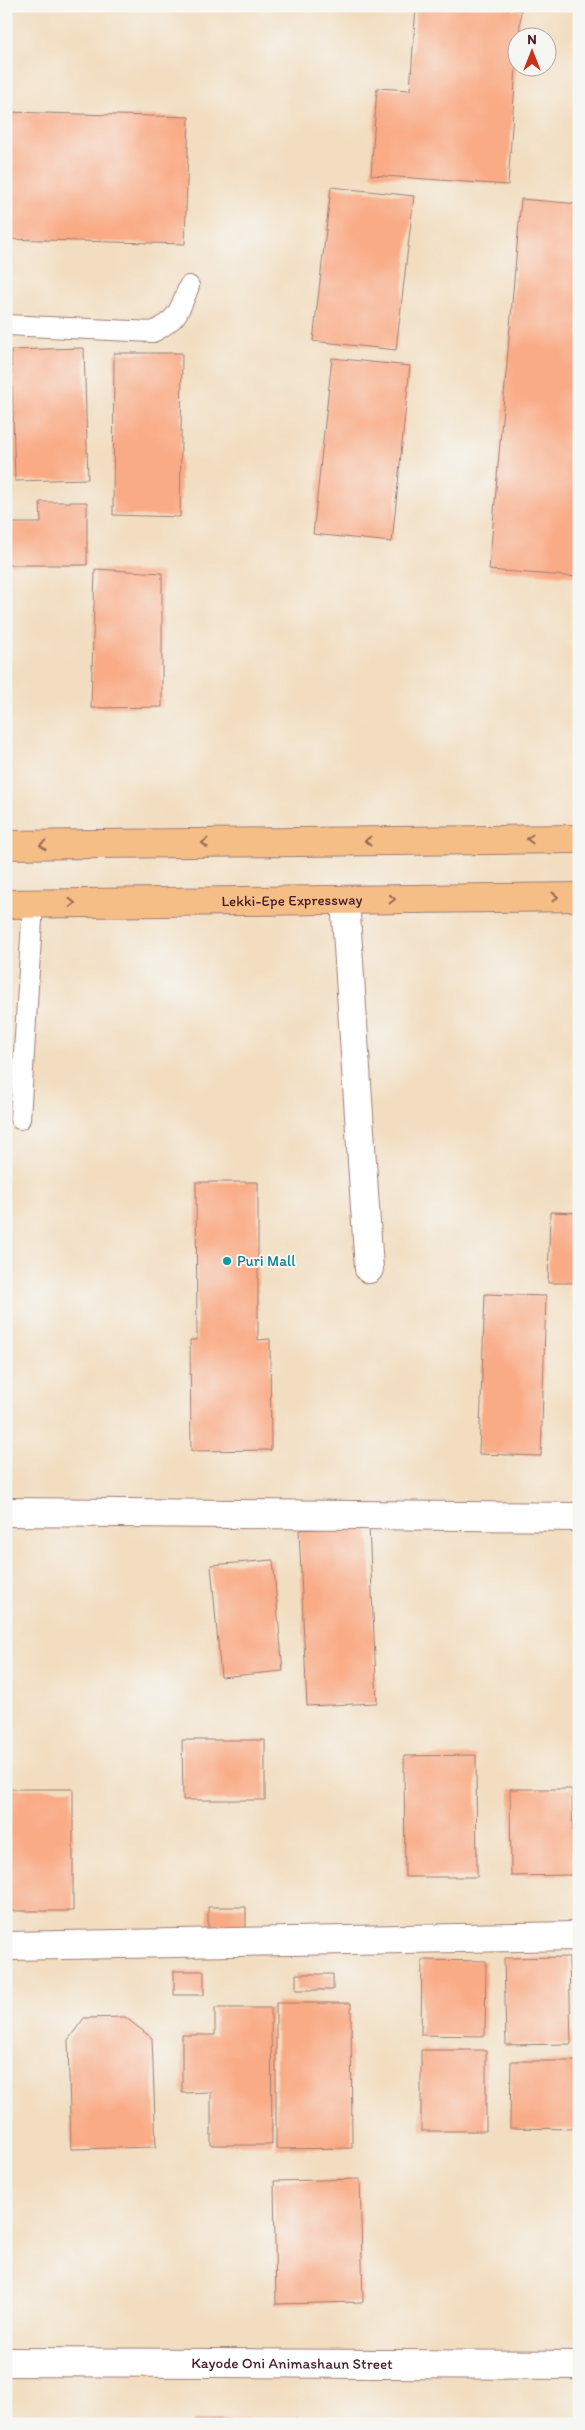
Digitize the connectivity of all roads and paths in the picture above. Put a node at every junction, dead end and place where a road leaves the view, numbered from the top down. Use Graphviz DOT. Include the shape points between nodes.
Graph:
graph roads {
  1 [pos="189,286"];
  2 [pos="6,325"];
  3 [pos="579,838"];
  4 [pos="6,845"];
  5 [pos="579,897"];
  6 [pos="345,900"];
  7 [pos="6,904"];
  8 [pos="33,904"];
  9 [pos="20,1119"];
  10 [pos="370,1269"];
  11 [pos="6,1512"];
  12 [pos="579,1518"];
  13 [pos="579,1936"];
  14 [pos="6,1946"];
  15 [pos="6,2362"];
  16 [pos="579,2365"];
  1 -- 2 [label="lane" via="180,310 170,323 153,332"];
  3 -- 4 [label="highway, one-way"];
  6 -- 5 [label="highway, Lekki-Epe Expressway, one-way"];
  8 -- 6 [label="highway, Lekki-Epe Expressway, one-way"];
  6 -- 10 [label="street"];
  7 -- 8 [label="highway, Lekki-Epe Expressway"];
  8 -- 9 [label="lane"];
  11 -- 12 [label="street"];
  13 -- 14 [label="street"];
  15 -- 16 [label="street, Kayode Oni Animashaun Street"];
}
